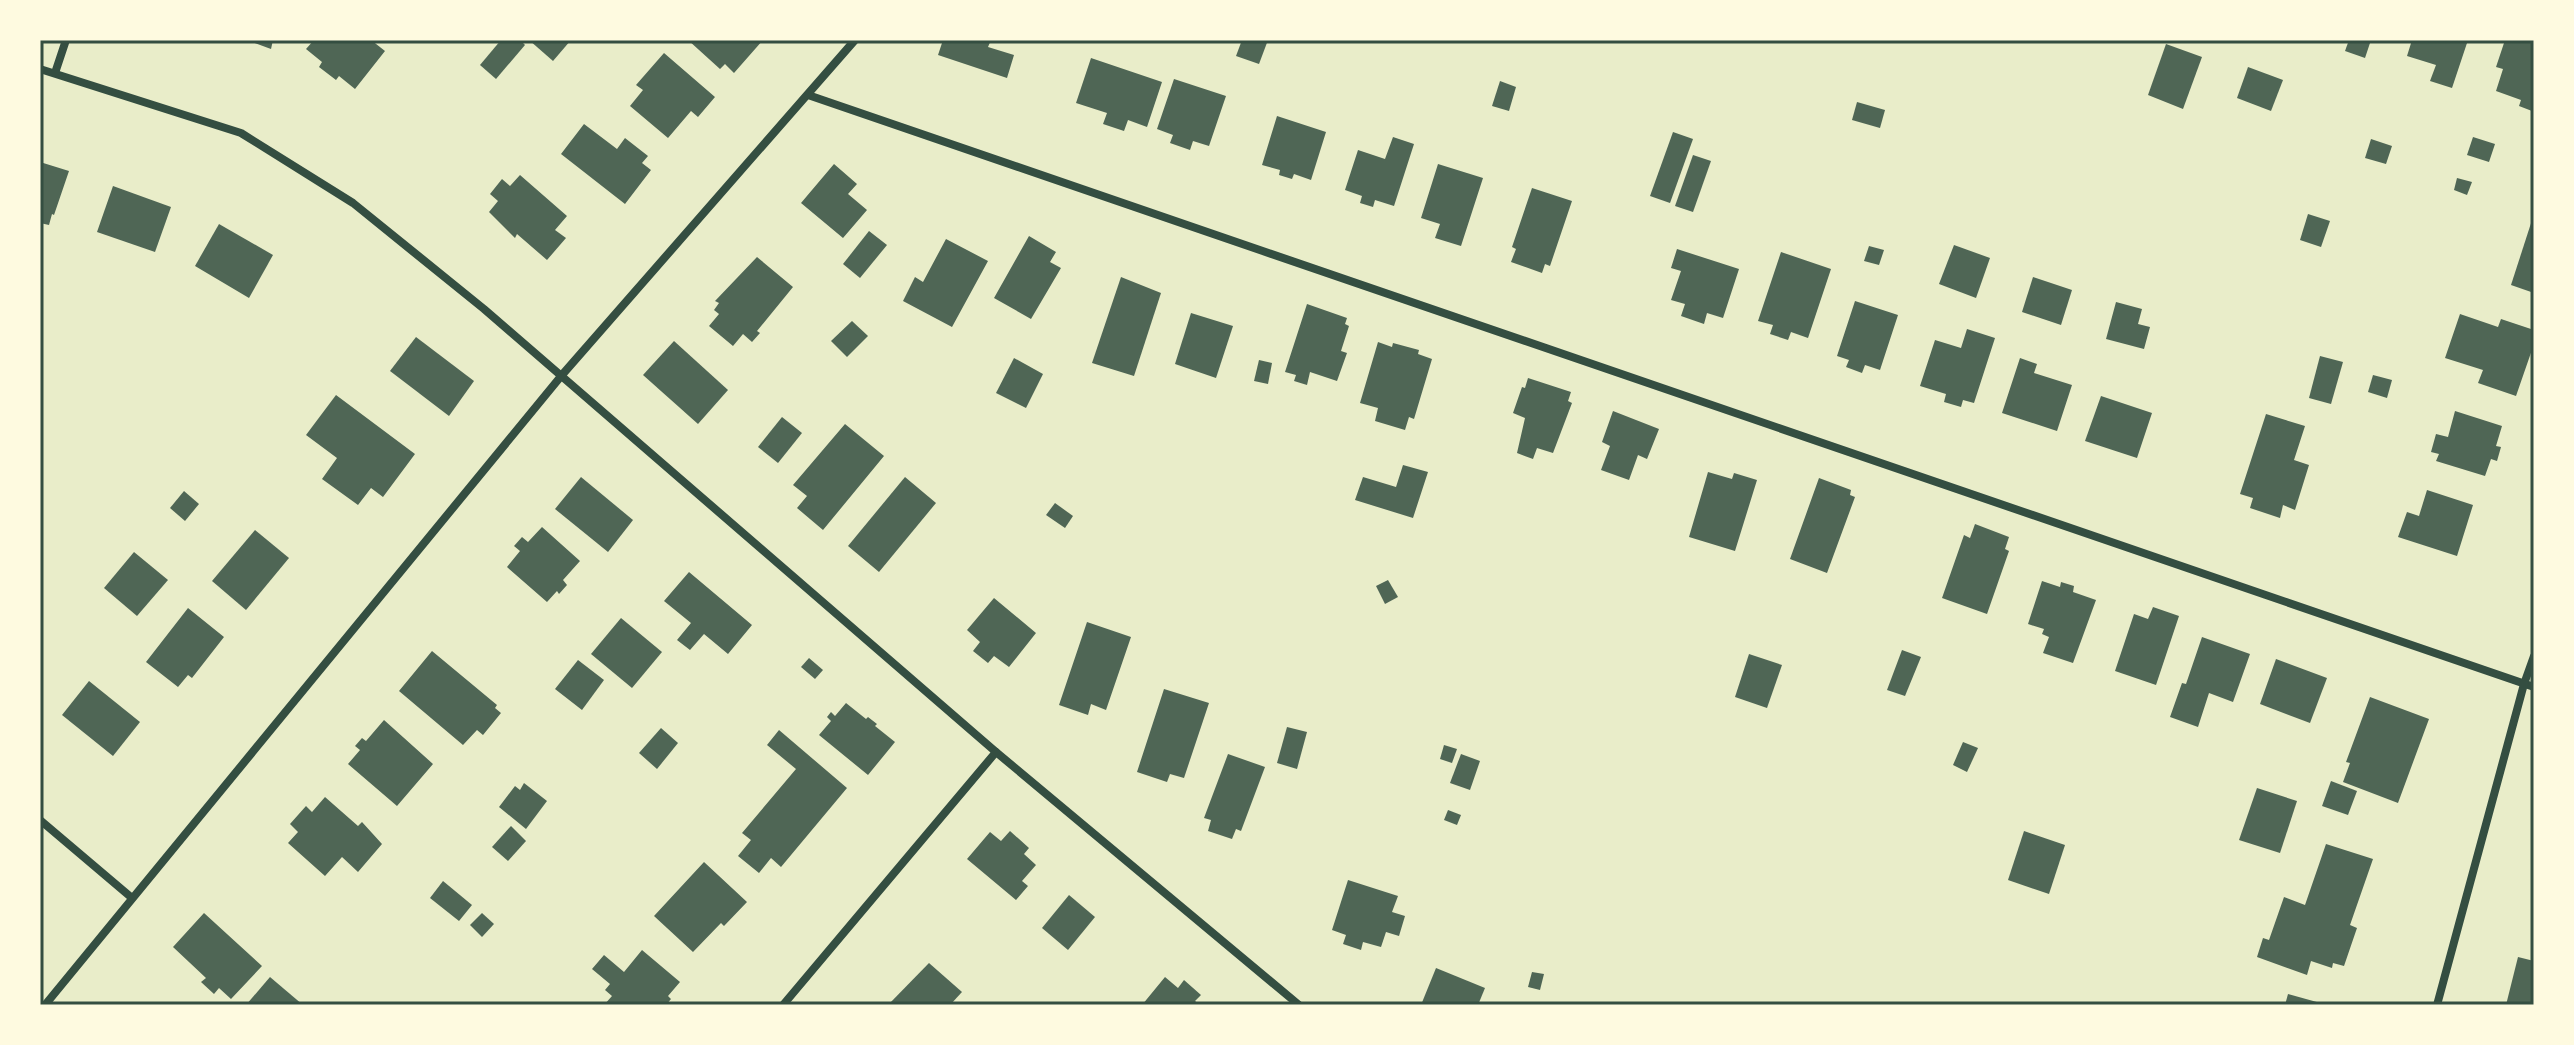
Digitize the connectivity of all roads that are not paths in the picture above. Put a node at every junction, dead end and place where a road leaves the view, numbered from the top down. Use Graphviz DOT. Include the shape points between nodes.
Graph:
graph roads {
  1 [pos="66,40"];
  2 [pos="855,40"];
  3 [pos="40,69"];
  4 [pos="55,73"];
  5 [pos="808,95"];
  6 [pos="562,375"];
  7 [pos="2534,656"];
  8 [pos="2524,684"];
  9 [pos="2534,687"];
  10 [pos="996,752"];
  11 [pos="40,820"];
  12 [pos="132,898"];
  13 [pos="45,1005"];
  14 [pos="783,1005"];
  15 [pos="1299,1005"];
  16 [pos="2437,1005"];
  1 -- 4 [label="street"];
  2 -- 5 [label="street"];
  3 -- 4 [label="street"];
  4 -- 6 [label="street" via="241,133 353,203"];
  5 -- 6 [label="street"];
  5 -- 8 [label="street"];
  6 -- 10 [label="street"];
  6 -- 12 [label="street"];
  7 -- 8 [label="street"];
  8 -- 9 [label="street"];
  8 -- 16 [label="street"];
  10 -- 14 [label="street"];
  10 -- 15 [label="street"];
  11 -- 12 [label="street"];
  12 -- 13 [label="street"];
}
